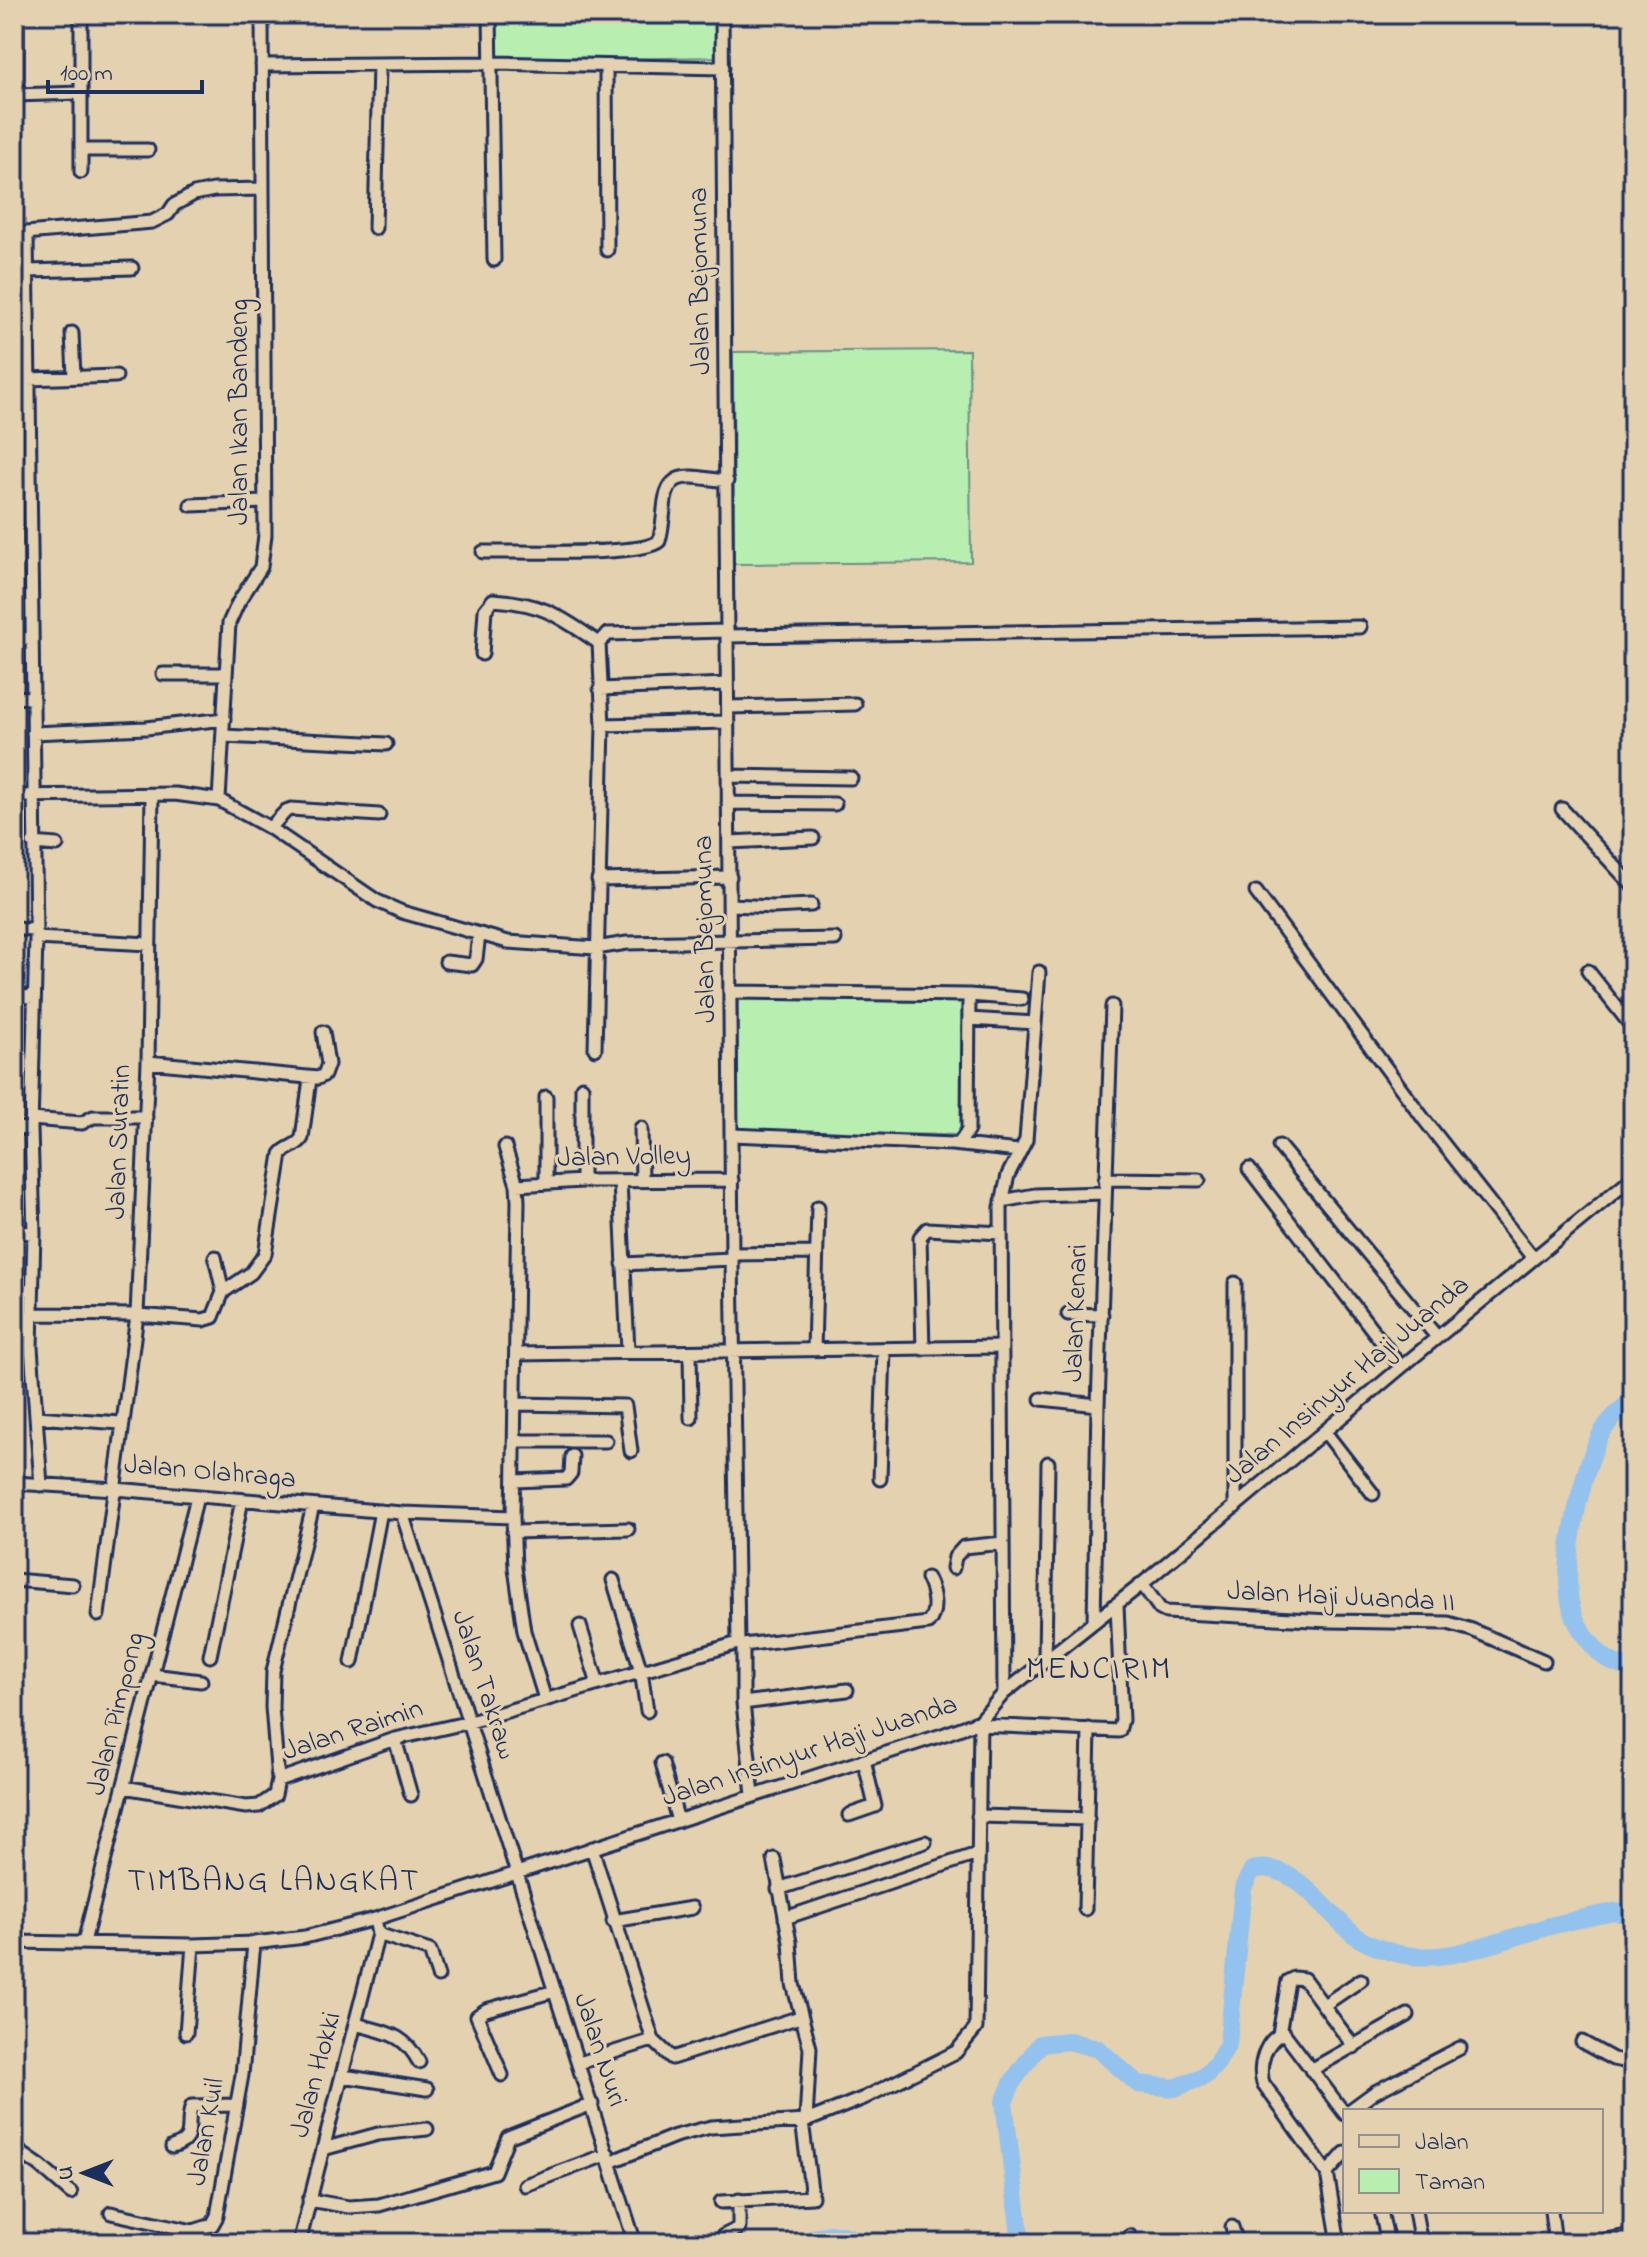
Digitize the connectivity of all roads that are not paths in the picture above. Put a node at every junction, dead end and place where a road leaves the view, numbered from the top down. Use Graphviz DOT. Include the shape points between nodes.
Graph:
graph roads {
  1 [pos="17,14"];
  2 [pos="81,14"];
  3 [pos="262,14"];
  4 [pos="490,14"];
  5 [pos="722,14"];
  6 [pos="491,63"];
  7 [pos="262,65"];
  8 [pos="379,65"];
  9 [pos="606,66"];
  10 [pos="723,68"];
  11 [pos="81,93"];
  12 [pos="15,95"];
  13 [pos="81,150"];
  14 [pos="148,150"];
  15 [pos="81,172"];
  16 [pos="263,189"];
  17 [pos="375,228"];
  18 [pos="20,234"];
  19 [pos="607,250"];
  20 [pos="494,260"];
  21 [pos="132,268"];
  22 [pos="28,271"];
  23 [pos="20,298"];
  24 [pos="72,333"];
  25 [pos="74,376"];
  26 [pos="116,376"];
  27 [pos="28,379"];
  28 [pos="727,481"];
  29 [pos="264,502"];
  30 [pos="191,505"];
  31 [pos="483,552"];
  32 [pos="1360,627"];
  33 [pos="726,633"];
  34 [pos="14,638"];
  35 [pos="31,639"];
  36 [pos="599,643"];
  37 [pos="482,654"];
  38 [pos="163,674"];
  39 [pos="225,674"];
  40 [pos="727,684"];
  41 [pos="600,689"];
  42 [pos="14,697"];
  43 [pos="32,698"];
  44 [pos="855,704"];
  45 [pos="728,707"];
  46 [pos="224,719"];
  47 [pos="728,722"];
  48 [pos="603,725"];
  49 [pos="33,733"];
  50 [pos="223,736"];
  51 [pos="386,744"];
  52 [pos="728,776"];
  53 [pos="851,778"];
  54 [pos="152,795"];
  55 [pos="14,796"];
  56 [pos="34,796"];
  57 [pos="219,800"];
  58 [pos="728,803"];
  59 [pos="835,804"];
  60 [pos="1562,809"];
  61 [pos="379,815"];
  62 [pos="270,828"];
  63 [pos="813,838"];
  64 [pos="729,842"];
  65 [pos="33,843"];
  66 [pos="57,845"];
  67 [pos="730,877"];
  68 [pos="598,880"];
  69 [pos="1633,886"];
  70 [pos="1256,892"];
  71 [pos="731,905"];
  72 [pos="811,905"];
  73 [pos="14,929"];
  74 [pos="36,934"];
  75 [pos="479,935"];
  76 [pos="835,939"];
  77 [pos="730,940"];
  78 [pos="149,944"];
  79 [pos="596,948"];
  80 [pos="446,962"];
  81 [pos="1588,971"];
  82 [pos="1039,972"];
  83 [pos="730,992"];
  84 [pos="969,995"];
  85 [pos="14,996"];
  86 [pos="34,997"];
  87 [pos="1022,999"];
  88 [pos="1112,1006"];
  89 [pos="969,1019"];
  90 [pos="1035,1023"];
  91 [pos="1633,1028"];
  92 [pos="323,1032"];
  93 [pos="595,1049"];
  94 [pos="148,1062"];
  95 [pos="310,1079"];
  96 [pos="582,1087"];
  97 [pos="546,1097"];
  98 [pos="146,1117"];
  99 [pos="31,1124"];
  100 [pos="14,1128"];
  101 [pos="641,1128"];
  102 [pos="732,1135"];
  103 [pos="959,1144"];
  104 [pos="1279,1146"];
  105 [pos="505,1147"];
  106 [pos="1019,1151"];
  107 [pos="1249,1169"];
  108 [pos="1633,1177"];
  109 [pos="1105,1179"];
  110 [pos="642,1180"];
  111 [pos="732,1180"];
  112 [pos="1199,1180"];
  113 [pos="582,1181"];
  114 [pos="620,1181"];
  115 [pos="546,1183"];
  116 [pos="517,1185"];
  117 [pos="1105,1193"];
  118 [pos="1002,1201"];
  119 [pos="818,1207"];
  120 [pos="14,1232"];
  121 [pos="34,1233"];
  122 [pos="1001,1233"];
  123 [pos="816,1253"];
  124 [pos="732,1256"];
  125 [pos="215,1257"];
  126 [pos="1533,1258"];
  127 [pos="623,1264"];
  128 [pos="1235,1283"];
  129 [pos="14,1289"];
  130 [pos="30,1290"];
  131 [pos="223,1292"];
  132 [pos="1068,1314"];
  133 [pos="137,1315"];
  134 [pos="1102,1315"];
  135 [pos="31,1318"];
  136 [pos="14,1322"];
  137 [pos="1437,1337"];
  138 [pos="1001,1347"];
  139 [pos="884,1349"];
  140 [pos="923,1349"];
  141 [pos="814,1350"];
  142 [pos="628,1351"];
  143 [pos="734,1351"];
  144 [pos="690,1352"];
  145 [pos="517,1354"];
  146 [pos="1401,1367"];
  147 [pos="1041,1399"];
  148 [pos="516,1404"];
  149 [pos="1098,1405"];
  150 [pos="36,1417"];
  151 [pos="691,1418"];
  152 [pos="121,1423"];
  153 [pos="1325,1432"];
  154 [pos="516,1441"];
  155 [pos="606,1441"];
  156 [pos="631,1451"];
  157 [pos="572,1456"];
  158 [pos="1048,1463"];
  159 [pos="880,1479"];
  160 [pos="514,1481"];
  161 [pos="14,1485"];
  162 [pos="41,1485"];
  163 [pos="115,1489"];
  164 [pos="1373,1494"];
  165 [pos="197,1497"];
  166 [pos="242,1500"];
  167 [pos="313,1506"];
  168 [pos="1235,1507"];
  169 [pos="381,1511"];
  170 [pos="402,1513"];
  171 [pos="513,1517"];
  172 [pos="628,1529"];
  173 [pos="513,1532"];
  174 [pos="1003,1543"];
  175 [pos="953,1568"];
  176 [pos="927,1578"];
  177 [pos="14,1580"];
  178 [pos="613,1580"];
  179 [pos="1142,1584"];
  180 [pos="73,1585"];
  181 [pos="1117,1605"];
  182 [pos="98,1615"];
  183 [pos="1094,1622"];
  184 [pos="580,1626"];
  185 [pos="740,1644"];
  186 [pos="210,1656"];
  187 [pos="1045,1659"];
  188 [pos="1544,1661"];
  189 [pos="352,1662"];
  190 [pos="641,1671"];
  191 [pos="152,1675"];
  192 [pos="201,1681"];
  193 [pos="598,1684"];
  194 [pos="847,1690"];
  195 [pos="1004,1693"];
  196 [pos="545,1699"];
  197 [pos="743,1703"];
  198 [pos="647,1711"];
  199 [pos="470,1722"];
  200 [pos="979,1723"];
  201 [pos="1089,1729"];
  202 [pos="395,1739"];
  203 [pos="864,1760"];
  204 [pos="662,1763"];
  205 [pos="278,1780"];
  206 [pos="123,1787"];
  207 [pos="411,1795"];
  208 [pos="753,1795"];
  209 [pos="849,1815"];
  210 [pos="978,1816"];
  211 [pos="1088,1819"];
  212 [pos="678,1821"];
  213 [pos="925,1842"];
  214 [pos="592,1848"];
  215 [pos="977,1854"];
  216 [pos="774,1859"];
  217 [pos="518,1872"];
  218 [pos="778,1889"];
  219 [pos="692,1908"];
  220 [pos="1085,1909"];
  221 [pos="785,1918"];
  222 [pos="375,1919"];
  223 [pos="613,1921"];
  224 [pos="378,1934"];
  225 [pos="14,1942"];
  226 [pos="84,1942"];
  227 [pos="254,1943"];
  228 [pos="193,1945"];
  229 [pos="438,1976"];
  230 [pos="1361,1980"];
  231 [pos="555,1991"];
  232 [pos="1324,2005"];
  233 [pos="1408,2015"];
  234 [pos="800,2017"];
  235 [pos="356,2024"];
  236 [pos="186,2033"];
  237 [pos="1279,2034"];
  238 [pos="653,2040"];
  239 [pos="1582,2042"];
  240 [pos="1354,2047"];
  241 [pos="1460,2048"];
  242 [pos="419,2062"];
  243 [pos="579,2063"];
  244 [pos="1633,2063"];
  245 [pos="1311,2070"];
  246 [pos="502,2075"];
  247 [pos="343,2076"];
  248 [pos="427,2089"];
  249 [pos="592,2104"];
  250 [pos="237,2105"];
  251 [pos="1344,2109"];
  252 [pos="1351,2109"];
  253 [pos="804,2121"];
  254 [pos="427,2129"];
  255 [pos="172,2147"];
  256 [pos="14,2148"];
  257 [pos="323,2149"];
  258 [pos="1343,2155"];
  259 [pos="609,2158"];
  260 [pos="1327,2173"];
  261 [pos="525,2185"];
  262 [pos="71,2193"];
  263 [pos="309,2200"];
  264 [pos="739,2200"];
  265 [pos="721,2202"];
  266 [pos="111,2213"];
  267 [pos="1381,2213"];
  268 [pos="1415,2213"];
  269 [pos="1551,2213"];
  270 [pos="1232,2227"];
  271 [pos="1633,2235"];
  272 [pos="299,2243"];
  273 [pos="635,2243"];
  274 [pos="717,2243"];
  275 [pos="1237,2243"];
  276 [pos="1339,2243"];
  277 [pos="1388,2243"];
  278 [pos="1421,2243"];
  279 [pos="1555,2243"];
  280 [pos="1588,2243"];
  1 -- 12 [label="street"];
  2 -- 11 [label="street"];
  3 -- 7 [label="street, Jalan Ikan Bandeng"];
  4 -- 6 [label="street"];
  5 -- 10 [label="street, Jalan Bejomuna"];
  6 -- 8 [label="street"];
  6 -- 9 [label="street"];
  6 -- 20 [label="street"];
  7 -- 8 [label="street"];
  7 -- 16 [label="street, Jalan Ikan Bandeng"];
  8 -- 17 [label="street"];
  9 -- 10 [label="street"];
  9 -- 19 [label="street"];
  10 -- 28 [label="street, Jalan Bejomuna"];
  11 -- 12 [label="street"];
  11 -- 13 [label="street"];
  13 -- 14 [label="street"];
  13 -- 15 [label="street"];
  16 -- 18 [label="street" via="194,194 152,222"];
  16 -- 29 [label="street, Jalan Ikan Bandeng"];
  18 -- 22 [label="street"];
  21 -- 22 [label="street"];
  22 -- 23 [label="street"];
  23 -- 27 [label="street"];
  24 -- 25 [label="street"];
  25 -- 26 [label="street"];
  25 -- 27 [label="street"];
  27 -- 35 [label="street"];
  28 -- 31 [label="street" via="685,478 669,484 659,541 650,548"];
  28 -- 33 [label="street, Jalan Bejomuna"];
  29 -- 30 [label="street"];
  29 -- 39 [label="street, Jalan Ikan Bandeng" via="263,559 229,623"];
  32 -- 33 [label="street"];
  33 -- 36 [label="street" via="608,634"];
  33 -- 40 [label="street, Jalan Bejomuna"];
  34 -- 35 [label="street"];
  35 -- 43 [label="street"];
  36 -- 37 [label="street" via="540,606 493,600 485,610"];
  36 -- 41 [label="street"];
  38 -- 39 [label="street"];
  39 -- 46 [label="street, Jalan Ikan Bandeng"];
  40 -- 41 [label="street"];
  40 -- 45 [label="street, Jalan Bejomuna"];
  41 -- 48 [label="street"];
  42 -- 43 [label="street"];
  43 -- 49 [label="street"];
  44 -- 45 [label="street"];
  45 -- 47 [label="street, Jalan Bejomuna"];
  46 -- 49 [label="street"];
  46 -- 50 [label="street, Jalan Ikan Bandeng"];
  47 -- 48 [label="street"];
  47 -- 52 [label="street, Jalan Bejomuna"];
  48 -- 68 [label="street"];
  49 -- 56 [label="street"];
  50 -- 51 [label="street"];
  50 -- 57 [label="street, Jalan Ikan Bandeng"];
  52 -- 53 [label="street"];
  52 -- 58 [label="street, Jalan Bejomuna"];
  54 -- 56 [label="street"];
  54 -- 57 [label="street"];
  54 -- 78 [label="street, Jalan Suratin"];
  55 -- 56 [label="street"];
  56 -- 65 [label="street"];
  57 -- 62 [label="street"];
  58 -- 59 [label="street"];
  58 -- 64 [label="street, Jalan Bejomuna"];
  60 -- 69 [label="street"];
  61 -- 62 [label="street" via="291,809"];
  62 -- 75 [label="street" via="377,901"];
  63 -- 64 [label="street"];
  64 -- 67 [label="street, Jalan Bejomuna"];
  65 -- 66 [label="street"];
  65 -- 74 [label="street"];
  67 -- 68 [label="street"];
  67 -- 71 [label="street, Jalan Bejomuna"];
  68 -- 79 [label="street"];
  70 -- 126 [label="street"];
  71 -- 72 [label="street"];
  71 -- 77 [label="street, Jalan Bejomuna"];
  73 -- 74 [label="street"];
  74 -- 78 [label="street"];
  74 -- 86 [label="street"];
  75 -- 79 [label="street"];
  75 -- 80 [label="street" via="472,965"];
  76 -- 77 [label="street"];
  77 -- 79 [label="street"];
  77 -- 83 [label="street, Jalan Bejomuna"];
  78 -- 94 [label="street, Jalan Suratin"];
  79 -- 93 [label="street"];
  81 -- 91 [label="street"];
  82 -- 90 [label="street"];
  83 -- 84 [label="street"];
  83 -- 102 [label="street, Jalan Bejomuna"];
  84 -- 87 [label="street"];
  84 -- 89 [label="street"];
  85 -- 86 [label="street"];
  86 -- 99 [label="street"];
  88 -- 109 [label="street, Jalan Kenari"];
  89 -- 90 [label="street"];
  89 -- 103 [label="street" via="968,1130"];
  90 -- 106 [label="street" via="1026,1140"];
  92 -- 95 [label="street" via="328,1070"];
  94 -- 95 [label="street"];
  94 -- 98 [label="street, Jalan Suratin"];
  95 -- 131 [label="street" via="302,1138 281,1154 265,1254 251,1273"];
  96 -- 113 [label="street"];
  97 -- 115 [label="street"];
  98 -- 99 [label="street"];
  98 -- 133 [label="street, Jalan Suratin"];
  99 -- 100 [label="street"];
  99 -- 121 [label="street"];
  101 -- 110 [label="street"];
  102 -- 103 [label="street"];
  102 -- 111 [label="street, Jalan Bejomuna"];
  103 -- 106 [label="street"];
  104 -- 137 [label="street"];
  105 -- 116 [label="street"];
  106 -- 118 [label="street"];
  107 -- 146 [label="street"];
  108 -- 126 [label="street, Jalan Insinyur Haji Juanda"];
  109 -- 112 [label="street"];
  109 -- 117 [label="street, Jalan Kenari"];
  110 -- 111 [label="street, Jalan Volley"];
  110 -- 114 [label="street, Jalan Volley"];
  111 -- 124 [label="street, Jalan Bejomuna"];
  113 -- 114 [label="street, Jalan Volley"];
  113 -- 115 [label="street, Jalan Volley"];
  114 -- 127 [label="street"];
  115 -- 116 [label="street, Jalan Volley"];
  116 -- 145 [label="street"];
  117 -- 118 [label="street"];
  117 -- 134 [label="street, Jalan Kenari"];
  118 -- 122 [label="street"];
  119 -- 123 [label="street"];
  120 -- 121 [label="street"];
  121 -- 130 [label="street"];
  122 -- 138 [label="street"];
  122 -- 140 [label="street" via="923,1232"];
  123 -- 124 [label="street"];
  123 -- 141 [label="street"];
  124 -- 127 [label="street"];
  124 -- 143 [label="street, Jalan Bejomuna"];
  125 -- 131 [label="street"];
  126 -- 137 [label="street, Jalan Insinyur Haji Juanda"];
  127 -- 142 [label="street"];
  128 -- 168 [label="street"];
  129 -- 130 [label="street"];
  130 -- 135 [label="street"];
  131 -- 133 [label="street" via="209,1319"];
  132 -- 134 [label="street"];
  133 -- 135 [label="street"];
  133 -- 152 [label="street, Jalan Suratin"];
  134 -- 149 [label="street, Jalan Kenari"];
  135 -- 136 [label="street"];
  135 -- 150 [label="street"];
  137 -- 146 [label="street, Jalan Insinyur Haji Juanda"];
  138 -- 140 [label="street"];
  138 -- 174 [label="street"];
  139 -- 140 [label="street"];
  139 -- 141 [label="street"];
  139 -- 159 [label="street"];
  141 -- 143 [label="street"];
  142 -- 144 [label="street"];
  142 -- 145 [label="street"];
  143 -- 144 [label="street"];
  143 -- 185 [label="street, Jalan Bejomuna"];
  144 -- 151 [label="street"];
  145 -- 148 [label="street"];
  146 -- 153 [label="street, Jalan Insinyur Haji Juanda"];
  147 -- 149 [label="street"];
  148 -- 154 [label="street"];
  148 -- 156 [label="street" via="625,1406"];
  149 -- 183 [label="street, Jalan Kenari"];
  150 -- 152 [label="street"];
  150 -- 162 [label="street"];
  152 -- 163 [label="street, Jalan Suratin"];
  153 -- 164 [label="street"];
  153 -- 168 [label="street, Jalan Insinyur Haji Juanda"];
  154 -- 155 [label="street"];
  154 -- 160 [label="street"];
  157 -- 160 [label="street" via="566,1479"];
  158 -- 187 [label="street"];
  160 -- 171 [label="street"];
  161 -- 162 [label="street, Jalan Olahraga"];
  162 -- 163 [label="street, Jalan Olahraga"];
  163 -- 165 [label="street, Jalan Olahraga"];
  163 -- 182 [label="street, Jalan Pimpong"];
  165 -- 166 [label="street, Jalan Olahraga"];
  165 -- 191 [label="street, Jalan Pimpong"];
  166 -- 167 [label="street, Jalan Olahraga"];
  166 -- 186 [label="street"];
  167 -- 169 [label="street, Jalan Olahraga"];
  167 -- 205 [label="street" via="273,1671"];
  168 -- 179 [label="street, Jalan Insinyur Haji Juanda"];
  169 -- 170 [label="street, Jalan Olahraga"];
  169 -- 189 [label="street"];
  170 -- 171 [label="street"];
  170 -- 199 [label="street, Jalan Takraw"];
  171 -- 173 [label="street"];
  172 -- 173 [label="street"];
  173 -- 196 [label="street" via="524,1631"];
  174 -- 175 [label="street" via="964,1547"];
  174 -- 195 [label="street"];
  176 -- 185 [label="street, Jalan Raimin" via="933,1611 928,1623"];
  177 -- 180 [label="street"];
  178 -- 190 [label="street"];
  179 -- 181 [label="street, Jalan Insinyur Haji Juanda"];
  179 -- 188 [label="street, Jalan Haji Juanda II" via="1166,1612 1448,1623"];
  181 -- 183 [label="street, Jalan Insinyur Haji Juanda"];
  181 -- 201 [label="street" via="1121,1727 1112,1733"];
  183 -- 187 [label="street, Jalan Insinyur Haji Juanda"];
  184 -- 193 [label="street"];
  185 -- 190 [label="street, Jalan Raimin"];
  185 -- 197 [label="street, Jalan Bejomuna"];
  187 -- 195 [label="street, Jalan Insinyur Haji Juanda"];
  190 -- 193 [label="street, Jalan Raimin"];
  190 -- 198 [label="street"];
  191 -- 192 [label="street"];
  191 -- 206 [label="street, Jalan Pimpong"];
  193 -- 196 [label="street, Jalan Raimin"];
  194 -- 197 [label="street"];
  195 -- 200 [label="street, Jalan Insinyur Haji Juanda"];
  196 -- 199 [label="street, Jalan Raimin"];
  197 -- 208 [label="street, Jalan Bejomuna"];
  199 -- 202 [label="street, Jalan Raimin"];
  199 -- 217 [label="street, Jalan Takraw"];
  200 -- 201 [label="street"];
  200 -- 203 [label="street, Jalan Insinyur Haji Juanda"];
  200 -- 210 [label="street"];
  201 -- 211 [label="street"];
  202 -- 205 [label="street, Jalan Raimin"];
  202 -- 207 [label="street"];
  203 -- 208 [label="street, Jalan Insinyur Haji Juanda"];
  203 -- 209 [label="street" via="875,1806"];
  204 -- 212 [label="street"];
  205 -- 206 [label="street, Jalan Raimin" via="268,1802 246,1807"];
  206 -- 226 [label="street, Jalan Pimpong"];
  208 -- 212 [label="street, Jalan Insinyur Haji Juanda"];
  210 -- 211 [label="street"];
  210 -- 215 [label="street"];
  211 -- 220 [label="street"];
  212 -- 214 [label="street, Jalan Insinyur Haji Juanda"];
  213 -- 218 [label="street"];
  214 -- 217 [label="street, Jalan Insinyur Haji Juanda"];
  214 -- 223 [label="street"];
  215 -- 221 [label="street"];
  215 -- 253 [label="street" via="976,2028 956,2052"];
  216 -- 218 [label="street"];
  217 -- 222 [label="street, Jalan Insinyur Haji Juanda"];
  217 -- 231 [label="street, Jalan Nuri"];
  218 -- 221 [label="street"];
  219 -- 223 [label="street"];
  221 -- 234 [label="street"];
  222 -- 224 [label="street, Jalan Hokki"];
  222 -- 227 [label="street, Jalan Insinyur Haji Juanda" via="305,1937"];
  223 -- 238 [label="street"];
  224 -- 229 [label="street" via="430,1951"];
  224 -- 235 [label="street, Jalan Hokki"];
  225 -- 226 [label="street, Jalan Insinyur Haji Juanda"];
  226 -- 228 [label="street, Jalan Insinyur Haji Juanda"];
  227 -- 228 [label="street, Jalan Insinyur Haji Juanda"];
  227 -- 250 [label="street, Jalan Kuil"];
  228 -- 236 [label="street"];
  230 -- 232 [label="street"];
  231 -- 243 [label="street, Jalan Nuri"];
  231 -- 246 [label="street" via="477,2016"];
  232 -- 237 [label="street" via="1304,1979 1292,1979"];
  232 -- 240 [label="street"];
  233 -- 240 [label="street"];
  234 -- 238 [label="street" via="672,2058"];
  234 -- 253 [label="street" via="810,2048"];
  235 -- 242 [label="street" via="400,2038"];
  235 -- 247 [label="street, Jalan Hokki"];
  237 -- 245 [label="street" via="1284,2033"];
  237 -- 260 [label="street" via="1268,2046 1263,2083"];
  238 -- 243 [label="street"];
  239 -- 244 [label="street"];
  240 -- 245 [label="street"];
  241 -- 252 [label="street"];
  243 -- 249 [label="street, Jalan Nuri"];
  245 -- 251 [label="street"];
  247 -- 248 [label="street"];
  247 -- 257 [label="street, Jalan Hokki"];
  249 -- 259 [label="street, Jalan Nuri"];
  249 -- 263 [label="street" via="508,2137 494,2172 379,2205 349,2207"];
  250 -- 255 [label="street" via="192,2106 187,2140"];
  250 -- 266 [label="street, Jalan Kuil" via="212,2225 193,2231"];
  253 -- 259 [label="street" via="711,2127"];
  253 -- 264 [label="street" via="812,2197"];
  254 -- 257 [label="street" via="378,2134"];
  256 -- 262 [label="street"];
  257 -- 263 [label="street, Jalan Hokki"];
  258 -- 260 [label="street"];
  259 -- 261 [label="street"];
  259 -- 273 [label="street, Jalan Nuri" via="611,2180"];
  260 -- 276 [label="street"];
  263 -- 272 [label="street, Jalan Hokki"];
  264 -- 265 [label="street"];
  264 -- 274 [label="street" via="739,2228"];
  267 -- 277 [label="street"];
  268 -- 278 [label="street"];
  269 -- 279 [label="street"];
  270 -- 275 [label="street"];
  271 -- 280 [label="street"];
}
